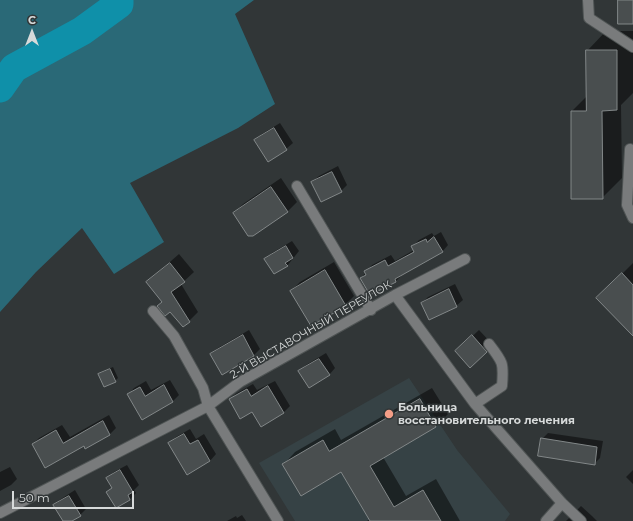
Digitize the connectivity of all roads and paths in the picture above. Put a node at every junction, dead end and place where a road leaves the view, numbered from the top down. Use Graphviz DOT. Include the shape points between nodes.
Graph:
graph roads {
  1 [pos="588,0"];
  2 [pos="633,47"];
  3 [pos="630,149"];
  4 [pos="297,186"];
  5 [pos="633,218"];
  6 [pos="465,259"];
  7 [pos="395,296"];
  8 [pos="371,310"];
  9 [pos="153,311"];
  10 [pos="489,344"];
  11 [pos="475,404"];
  12 [pos="208,406"];
  13 [pos="562,503"];
  14 [pos="0,512"];
  15 [pos="278,521"];
  16 [pos="546,521"];
  17 [pos="581,521"];
  1 -- 2 [label="street" via="589,18"];
  3 -- 5 [label="street" via="627,205"];
  4 -- 8 [label="street"];
  6 -- 7 [label="street, 2-Й ВЫСТАВОЧНЫЙ ПЕРЕУЛОК"];
  7 -- 8 [label="street, 2-Й ВЫСТАВОЧНЫЙ ПЕРЕУЛОК"];
  7 -- 11 [label="street"];
  8 -- 12 [label="street, 2-Й ВЫСТАВОЧНЫЙ ПЕРЕУЛОК" via="240,382"];
  9 -- 12 [label="street" via="174,336 203,388"];
  10 -- 11 [label="street" via="502,360 502,386"];
  11 -- 13 [label="street"];
  12 -- 14 [label="street, 2-Й ВЫСТАВОЧНЫЙ ПЕРЕУЛОК"];
  12 -- 15 [label="street"];
  13 -- 16 [label="street"];
  13 -- 17 [label="street"];
}
